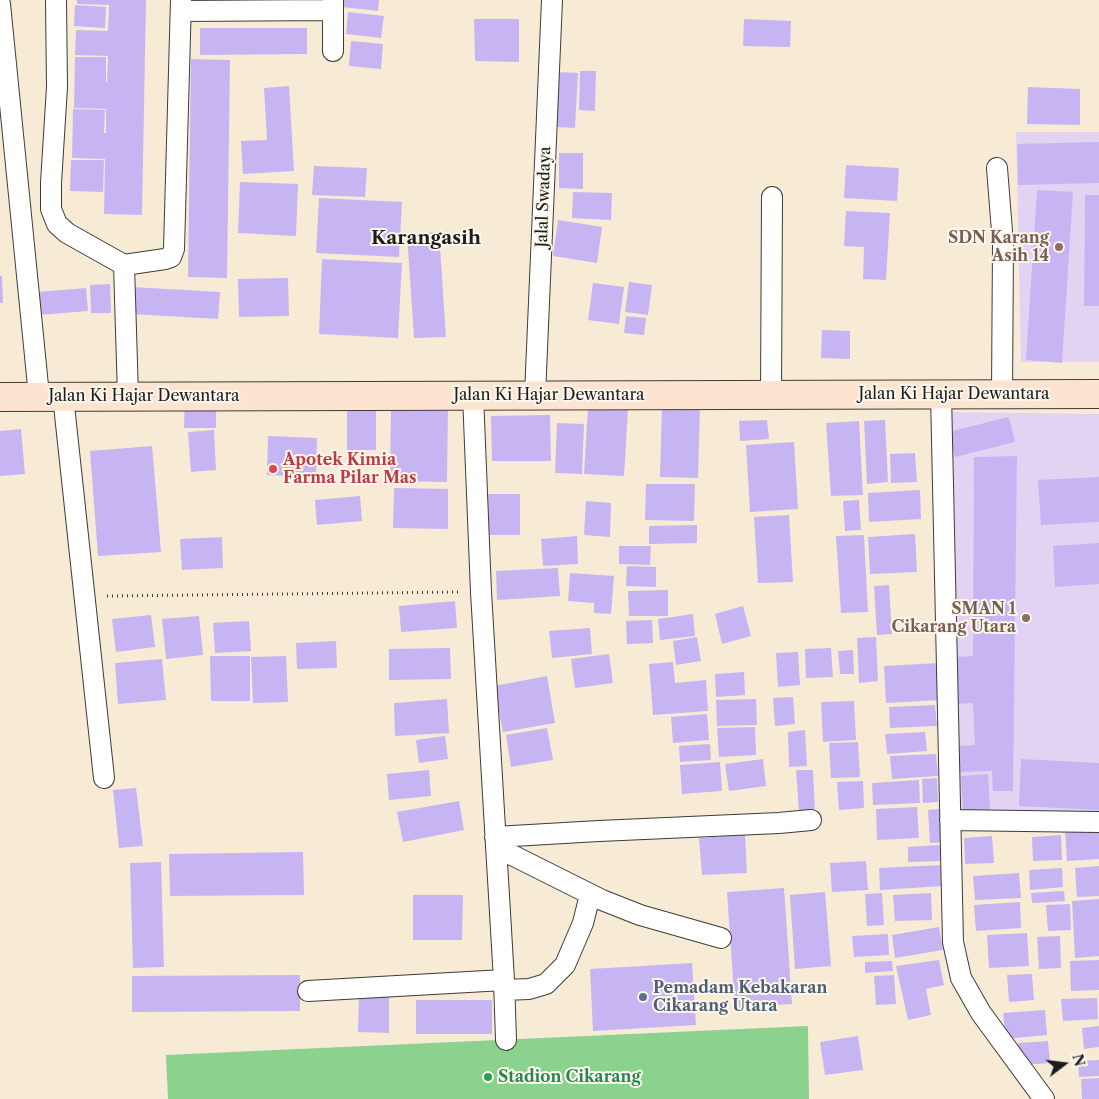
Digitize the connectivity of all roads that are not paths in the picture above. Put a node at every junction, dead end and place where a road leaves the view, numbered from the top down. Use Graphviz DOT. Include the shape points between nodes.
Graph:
graph roads {
  1 [pos="56,0"];
  2 [pos="552,0"];
  3 [pos="0,4"];
  4 [pos="181,5"];
  5 [pos="333,5"];
  6 [pos="333,52"];
  7 [pos="997,168"];
  8 [pos="772,197"];
  9 [pos="124,265"];
  10 [pos="771,394"];
  11 [pos="941,394"];
  12 [pos="1002,394"];
  13 [pos="1099,394"];
  14 [pos="473,395"];
  15 [pos="535,395"];
  16 [pos="51,396"];
  17 [pos="128,396"];
  18 [pos="0,397"];
  19 [pos="104,778"];
  20 [pos="811,820"];
  21 [pos="950,820"];
  22 [pos="1099,822"];
  23 [pos="496,842"];
  24 [pos="590,894"];
  25 [pos="721,938"];
  26 [pos="504,985"];
  27 [pos="308,991"];
  28 [pos="506,1040"];
  29 [pos="1044,1099"];
  1 -- 9 [label="street" via="57,87 51,209 57,224 67,234"];
  2 -- 15 [label="street, Jalal Swadaya"];
  3 -- 16 [label="street"];
  4 -- 5 [label="street"];
  4 -- 9 [label="street" via="174,249 171,257 165,259"];
  5 -- 6 [label="street"];
  7 -- 12 [label="street" via="1003,244"];
  8 -- 10 [label="street"];
  9 -- 17 [label="street"];
  10 -- 11 [label="main road, Jalan Ki Hajar Dewantara"];
  10 -- 15 [label="main road, Jalan Ki Hajar Dewantara"];
  11 -- 12 [label="main road, Jalan Ki Hajar Dewantara"];
  11 -- 21 [label="street"];
  12 -- 13 [label="main road, Jalan Ki Hajar Dewantara"];
  14 -- 15 [label="main road, Jalan Ki Hajar Dewantara"];
  14 -- 17 [label="main road, Jalan Ki Hajar Dewantara"];
  14 -- 23 [label="street"];
  16 -- 17 [label="main road, Jalan Ki Hajar Dewantara"];
  16 -- 18 [label="main road, Jalan Ki Hajar Dewantara"];
  16 -- 19 [label="street" via="85,597"];
  20 -- 23 [label="street" via="599,831"];
  21 -- 22 [label="street"];
  21 -- 29 [label="street" via="953,942 961,978 981,1013"];
  23 -- 24 [label="street"];
  23 -- 26 [label="street"];
  24 -- 25 [label="street" via="640,915"];
  24 -- 26 [label="street" via="583,923 565,965 546,984 529,989"];
  26 -- 27 [label="street"];
  26 -- 28 [label="street"];
}
